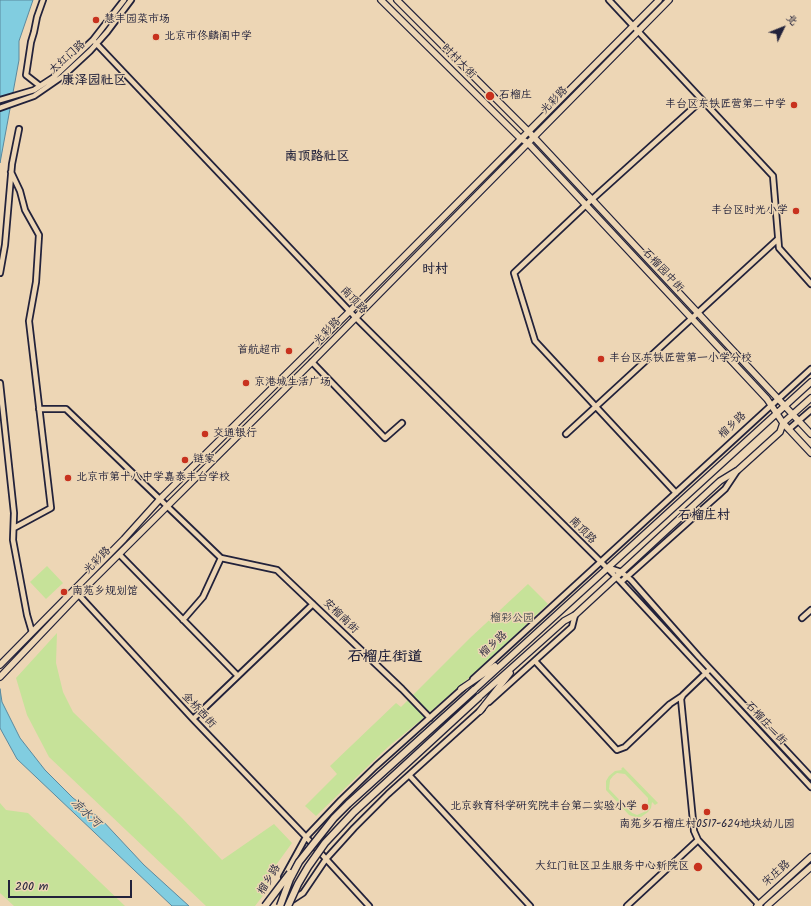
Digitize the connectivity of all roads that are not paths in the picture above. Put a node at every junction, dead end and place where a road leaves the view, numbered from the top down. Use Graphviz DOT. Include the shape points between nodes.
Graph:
graph roads {
  1 [pos="43,0"];
  2 [pos="124,0"];
  3 [pos="131,0"];
  4 [pos="381,0"];
  5 [pos="397,0"];
  6 [pos="608,0"];
  7 [pos="659,0"];
  8 [pos="669,0"];
  9 [pos="633,26"];
  10 [pos="638,31"];
  11 [pos="95,42"];
  12 [pos="40,86"];
  13 [pos="0,100"];
  14 [pos="702,100"];
  15 [pos="0,108"];
  16 [pos="19,129"];
  17 [pos="528,131"];
  18 [pos="520,138"];
  19 [pos="534,138"];
  20 [pos="528,143"];
  21 [pos="11,172"];
  22 [pos="591,200"];
  23 [pos="586,205"];
  24 [pos="778,240"];
  25 [pos="0,273"];
  26 [pos="811,284"];
  27 [pos="350,311"];
  28 [pos="698,313"];
  29 [pos="356,318"];
  30 [pos="692,319"];
  31 [pos="312,362"];
  32 [pos="811,369"];
  33 [pos="811,382"];
  34 [pos="0,383"];
  35 [pos="778,398"];
  36 [pos="811,398"];
  37 [pos="771,405"];
  38 [pos="785,405"];
  39 [pos="596,407"];
  40 [pos="39,408"];
  41 [pos="811,410"];
  42 [pos="776,412"];
  43 [pos="793,414"];
  44 [pos="799,420"];
  45 [pos="402,423"];
  46 [pos="783,423"];
  47 [pos="789,429"];
  48 [pos="566,434"];
  49 [pos="811,434"];
  50 [pos="811,452"];
  51 [pos="738,470"];
  52 [pos="676,493"];
  53 [pos="160,499"];
  54 [pos="167,506"];
  55 [pos="14,528"];
  56 [pos="119,554"];
  57 [pos="222,558"];
  58 [pos="600,562"];
  59 [pos="607,568"];
  60 [pos="621,572"];
  61 [pos="616,577"];
  62 [pos="627,577"];
  63 [pos="621,582"];
  64 [pos="73,589"];
  65 [pos="79,594"];
  66 [pos="313,604"];
  67 [pos="811,610"];
  68 [pos="575,615"];
  69 [pos="802,618"];
  70 [pos="183,620"];
  71 [pos="32,632"];
  72 [pos="512,655"];
  73 [pos="520,661"];
  74 [pos="535,661"];
  75 [pos="0,665"];
  76 [pos="710,669"];
  77 [pos="706,673"];
  78 [pos="238,676"];
  79 [pos="0,677"];
  80 [pos="461,689"];
  81 [pos="474,690"];
  82 [pos="682,696"];
  83 [pos="479,697"];
  84 [pos="480,711"];
  85 [pos="430,718"];
  86 [pos="193,719"];
  87 [pos="409,775"];
  88 [pos="811,777"];
  89 [pos="811,787"];
  90 [pos="306,837"];
  91 [pos="698,840"];
  92 [pos="811,857"];
  93 [pos="326,859"];
  94 [pos="299,862"];
  95 [pos="811,867"];
  96 [pos="758,905"];
  97 [pos="266,906"];
  98 [pos="280,906"];
  99 [pos="283,906"];
  100 [pos="288,906"];
  101 [pos="369,906"];
  102 [pos="530,906"];
  103 [pos="627,906"];
  104 [pos="767,906"];
  1 -- 12 [label="street" via="31,42 26,75"];
  2 -- 11 [label="street, 大红门路"];
  3 -- 11 [label="street, 大红门路" via="107,32"];
  4 -- 18 [label="main road, 时村大街"];
  5 -- 17 [label="main road, 时村大街"];
  6 -- 9 [label="street"];
  7 -- 9 [label="main road, 光彩路"];
  8 -- 10 [label="main road, 光彩路"];
  9 -- 10 [label="street"];
  9 -- 17 [label="main road, 光彩路"];
  10 -- 14 [label="street"];
  10 -- 19 [label="main road, 光彩路"];
  11 -- 12 [label="street, 大红门路"];
  11 -- 15 [label="street, 大红门路" via="53,83 34,96"];
  11 -- 27 [label="street, 南顶路"];
  12 -- 13 [label="street, 大红门路"];
  14 -- 22 [label="street"];
  14 -- 24 [label="street" via="773,176"];
  16 -- 21 [label="street"];
  17 -- 18 [label="main road, 光彩路"];
  17 -- 19 [label="main road, 时村大街"];
  18 -- 20 [label="main road, 石榴园中街"];
  18 -- 27 [label="main road, 光彩路"];
  19 -- 20 [label="main road, 光彩路"];
  19 -- 22 [label="main road, 石榴园中街"];
  20 -- 23 [label="main road, 石榴园中街"];
  20 -- 29 [label="main road, 光彩路"];
  21 -- 25 [label="street" via="5,246"];
  21 -- 40 [label="street" via="25,210 39,235 36,282 29,321"];
  22 -- 23 [label="street"];
  22 -- 28 [label="main road, 石榴园中街"];
  23 -- 30 [label="main road, 石榴园中街"];
  23 -- 39 [label="street" via="514,273 535,341"];
  24 -- 26 [label="street" via="779,248"];
  24 -- 28 [label="street"];
  27 -- 29 [label="street, 南顶路"];
  27 -- 53 [label="main road, 光彩路"];
  28 -- 30 [label="street"];
  28 -- 35 [label="main road, 石榴园中街"];
  29 -- 31 [label="main road, 光彩路"];
  29 -- 58 [label="street, 南顶路"];
  30 -- 37 [label="main road, 石榴园中街"];
  30 -- 39 [label="street"];
  31 -- 45 [label="street" via="385,438"];
  31 -- 54 [label="main road, 光彩路"];
  32 -- 35 [label="street, 榴乡路"];
  33 -- 38 [label="main road, 榴乡路"];
  34 -- 55 [label="street"];
  35 -- 37 [label="street, 榴乡路"];
  35 -- 38 [label="main road, 石榴园中街"];
  36 -- 43 [label="main road"];
  37 -- 42 [label="main road, 石榴园中街"];
  37 -- 52 [label="street, 榴乡路"];
  38 -- 42 [label="main road, 榴乡路"];
  38 -- 43 [label="main road, 石榴园中街"];
  39 -- 48 [label="street"];
  39 -- 52 [label="street"];
  40 -- 53 [label="street" via="66,409"];
  40 -- 55 [label="street" via="51,508"];
  41 -- 44 [label="street"];
  42 -- 46 [label="main road, 石榴园中街"];
  42 -- 59 [label="main road, 榴乡路"];
  43 -- 44 [label="main road, 石榴园中街"];
  43 -- 46 [label="main road"];
  44 -- 47 [label="street"];
  44 -- 49 [label="main road, 石榴园中街"];
  46 -- 47 [label="main road, 石榴园中街"];
  46 -- 51 [label="main road" via="780,432"];
  47 -- 50 [label="main road, 石榴园中街"];
  51 -- 60 [label="main road" via="720,481"];
  51 -- 62 [label="street" via="725,489"];
  52 -- 58 [label="street, 榴乡路"];
  53 -- 54 [label="street"];
  53 -- 64 [label="main road, 光彩路"];
  54 -- 56 [label="main road, 光彩路"];
  54 -- 57 [label="street"];
  55 -- 71 [label="street" via="13,540"];
  56 -- 65 [label="main road, 光彩路"];
  56 -- 70 [label="street"];
  57 -- 66 [label="street, 安榴南街" via="277,570"];
  57 -- 70 [label="street" via="203,597"];
  58 -- 59 [label="street, 南顶路"];
  58 -- 80 [label="street, 榴乡路"];
  59 -- 60 [label="street, 南顶路"];
  59 -- 61 [label="street, 南顶路"];
  59 -- 72 [label="main road, 榴乡路"];
  60 -- 61 [label="main road"];
  60 -- 62 [label="street, 南顶路"];
  61 -- 63 [label="street, 南顶路"];
  61 -- 68 [label="main road"];
  62 -- 63 [label="street"];
  62 -- 76 [label="street, 南顶路"];
  63 -- 77 [label="street, 南顶路"];
  64 -- 65 [label="street, 金桥西街"];
  64 -- 71 [label="main road, 光彩路"];
  65 -- 79 [label="main road, 光彩路"];
  65 -- 86 [label="street, 金桥西街"];
  66 -- 78 [label="street"];
  66 -- 85 [label="street, 安榴南街"];
  67 -- 69 [label="street"];
  68 -- 73 [label="main road" via="564,621"];
  68 -- 74 [label="street" via="572,627"];
  70 -- 78 [label="street"];
  71 -- 75 [label="main road, 光彩路"];
  72 -- 80 [label="main road"];
  72 -- 81 [label="main road, 榴乡路"];
  73 -- 83 [label="main road"];
  73 -- 84 [label="main road"];
  74 -- 82 [label="street" via="617,750 625,747 670,704"];
  74 -- 84 [label="street"];
  76 -- 77 [label="street"];
  76 -- 88 [label="street, 石榴庄一街"];
  77 -- 82 [label="street"];
  77 -- 89 [label="street, 石榴庄一街"];
  78 -- 86 [label="street"];
  80 -- 85 [label="street, 榴乡路"];
  81 -- 94 [label="highway, 榴乡路, bridge" via="348,804 323,830"];
  82 -- 91 [label="street" via="692,821"];
  83 -- 100 [label="highway, bridge" via="354,812 325,843 298,884"];
  84 -- 87 [label="street"];
  85 -- 90 [label="street, 榴乡路" via="371,771"];
  86 -- 90 [label="street, 金桥西街"];
  87 -- 93 [label="street"];
  87 -- 102 [label="street"];
  90 -- 93 [label="street, 金桥西街"];
  90 -- 97 [label="street, 榴乡路"];
  91 -- 96 [label="street"];
  91 -- 103 [label="street"];
  92 -- 96 [label="main road, 宋庄路"];
  93 -- 99 [label="street" via="303,893"];
  93 -- 101 [label="street, 金桥西街"];
  94 -- 97 [label="highway, bridge"];
  94 -- 98 [label="highway, 榴乡路, bridge"];
  95 -- 104 [label="main road, 宋庄路"];
}
